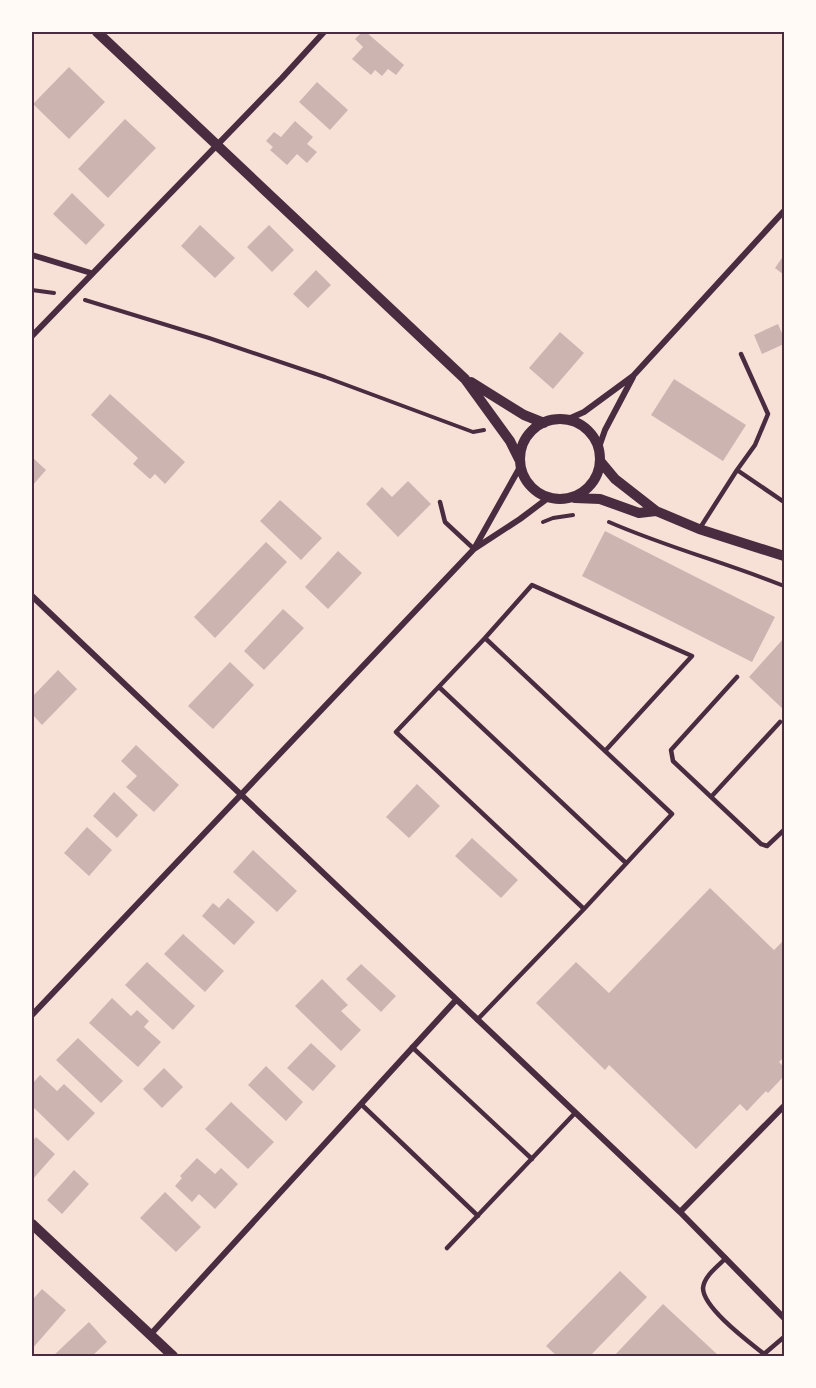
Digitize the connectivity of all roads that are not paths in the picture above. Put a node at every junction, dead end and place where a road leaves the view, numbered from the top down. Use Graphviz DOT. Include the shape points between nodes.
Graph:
graph roads {
  1 [pos="97,32"];
  2 [pos="324,32"];
  3 [pos="217,145"];
  4 [pos="784,211"];
  5 [pos="32,255"];
  6 [pos="91,273"];
  7 [pos="32,336"];
  8 [pos="741,354"];
  9 [pos="633,376"];
  10 [pos="465,379"];
  11 [pos="566,420"];
  12 [pos="543,423"];
  13 [pos="599,455"];
  14 [pos="520,464"];
  15 [pos="737,470"];
  16 [pos="548,498"];
  17 [pos="572,498"];
  18 [pos="440,502"];
  19 [pos="784,502"];
  20 [pos="656,511"];
  21 [pos="699,529"];
  22 [pos="474,549"];
  23 [pos="784,556"];
  24 [pos="32,596"];
  25 [pos="485,638"];
  26 [pos="737,677"];
  27 [pos="439,687"];
  28 [pos="780,722"];
  29 [pos="605,751"];
  30 [pos="240,795"];
  31 [pos="711,797"];
  32 [pos="784,830"];
  33 [pos="626,863"];
  34 [pos="584,909"];
  35 [pos="456,1000"];
  36 [pos="32,1015"];
  37 [pos="477,1020"];
  38 [pos="412,1047"];
  39 [pos="361,1104"];
  40 [pos="784,1106"];
  41 [pos="575,1113"];
  42 [pos="532,1159"];
  43 [pos="680,1212"];
  44 [pos="478,1216"];
  45 [pos="32,1224"];
  46 [pos="447,1248"];
  47 [pos="727,1258"];
  48 [pos="784,1318"];
  49 [pos="150,1335"];
  50 [pos="784,1337"];
  51 [pos="763,1355"];
  52 [pos="173,1356"];
  1 -- 3 [label="street"];
  2 -- 3 [label="street"];
  3 -- 6 [label="street"];
  3 -- 10 [label="street"];
  4 -- 9 [label="street"];
  5 -- 6 [label="street"];
  6 -- 7 [label="street"];
  8 -- 15 [label="lane" via="768,414 755,445"];
  9 -- 11 [label="street" via="584,412"];
  9 -- 13 [label="street" via="605,430"];
  10 -- 12 [label="street"];
  10 -- 14 [label="street" via="510,441"];
  11 -- 12 [label="street"];
  11 -- 13 [label="street" via="587,430"];
  12 -- 14 [label="street" via="526,438"];
  13 -- 17 [label="street" via="592,484"];
  13 -- 20 [label="street" via="615,479"];
  14 -- 16 [label="street" via="530,486"];
  14 -- 22 [label="street"];
  15 -- 19 [label="lane"];
  15 -- 21 [label="lane"];
  16 -- 17 [label="street"];
  16 -- 22 [label="street"];
  17 -- 20 [label="street" via="600,499 639,513"];
  18 -- 22 [label="lane" via="444,522"];
  20 -- 21 [label="street"];
  21 -- 23 [label="street"];
  22 -- 30 [label="street"];
  24 -- 30 [label="street"];
  25 -- 27 [label="lane"];
  25 -- 29 [label="lane"];
  25 -- 29 [label="lane" via="532,585 692,656"];
  26 -- 31 [label="lane" via="671,750 673,761"];
  27 -- 33 [label="lane"];
  27 -- 34 [label="lane" via="396,732"];
  28 -- 31 [label="lane"];
  29 -- 33 [label="lane" via="672,814"];
  30 -- 35 [label="street"];
  30 -- 36 [label="street"];
  31 -- 32 [label="lane" via="761,844 773,843"];
  33 -- 34 [label="lane"];
  34 -- 37 [label="lane"];
  35 -- 37 [label="street"];
  35 -- 38 [label="street"];
  37 -- 41 [label="street"];
  38 -- 39 [label="street"];
  38 -- 42 [label="lane"];
  39 -- 44 [label="lane"];
  39 -- 49 [label="street"];
  40 -- 43 [label="street"];
  41 -- 42 [label="lane"];
  41 -- 43 [label="street"];
  42 -- 44 [label="lane"];
  43 -- 47 [label="street"];
  44 -- 46 [label="lane"];
  45 -- 49 [label="street"];
  47 -- 48 [label="street"];
  47 -- 51 [label="lane" via="706,1278 703,1289 708,1302"];
  49 -- 52 [label="street"];
  50 -- 51 [label="lane"];
}
